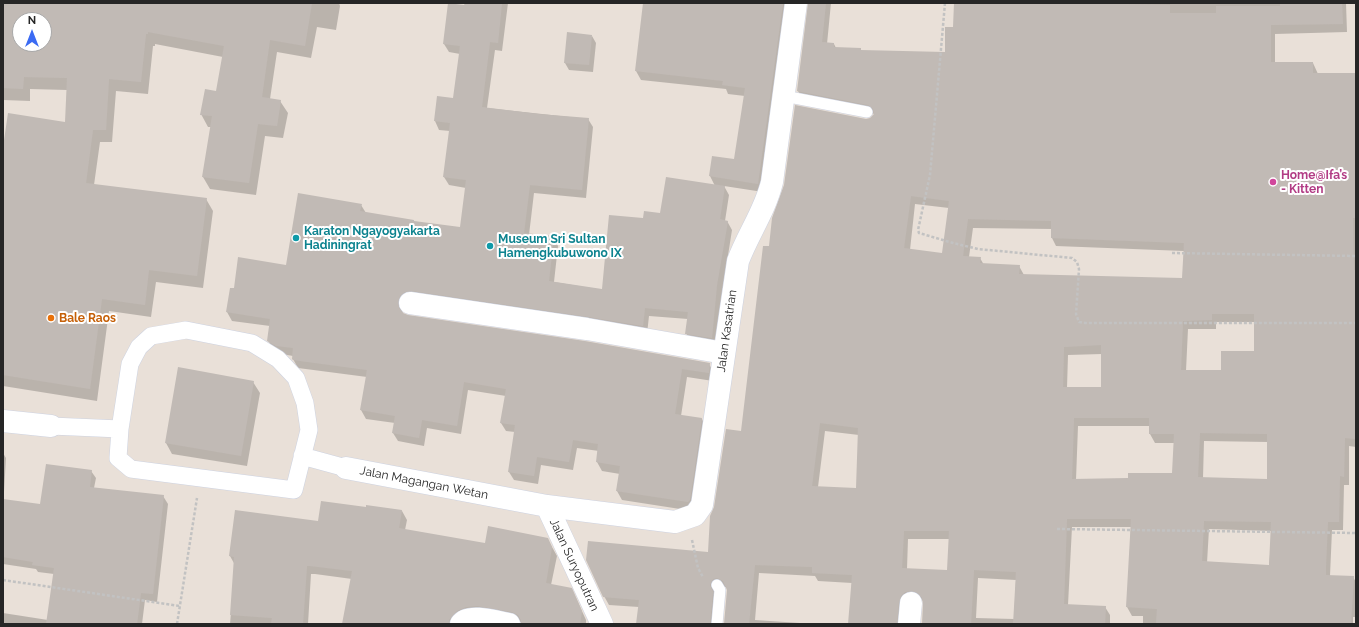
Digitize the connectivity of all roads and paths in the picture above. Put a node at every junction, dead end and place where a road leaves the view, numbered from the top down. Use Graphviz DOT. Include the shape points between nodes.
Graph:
graph roads {
  1 [pos="796,3"];
  2 [pos="945,3"];
  3 [pos="784,96"];
  4 [pos="867,112"];
  5 [pos="1172,253"];
  6 [pos="1356,256"];
  7 [pos="410,303"];
  8 [pos="1356,323"];
  9 [pos="724,353"];
  10 [pos="3,421"];
  11 [pos="51,426"];
  12 [pos="120,429"];
  13 [pos="302,456"];
  14 [pos="346,468"];
  15 [pos="200,478"];
  16 [pos="547,506"];
  17 [pos="689,518"];
  18 [pos="1057,529"];
  19 [pos="1356,533"];
  20 [pos="3,580"];
  21 [pos="717,585"];
  22 [pos="180,606"];
  23 [pos="178,624"];
  24 [pos="462,624"];
  25 [pos="509,624"];
  26 [pos="602,624"];
  27 [pos="717,624"];
  1 -- 3 [label="street, Jalan Kasatrian"];
  2 -- 8 [label="path" via="930,175 919,233 978,249 1072,258 1077,262 1079,269 1076,314 1079,322"];
  3 -- 4 [label="lane"];
  3 -- 9 [label="street, Jalan Kasatrian" via="769,197 743,246 738,262"];
  5 -- 6 [label="path"];
  7 -- 9 [label="street" via="587,329"];
  9 -- 17 [label="street, Jalan Kasatrian" via="702,505 695,515"];
  10 -- 11 [label="street"];
  11 -- 12 [label="street"];
  12 -- 13 [label="street" via="130,364 139,346 151,336 186,330 252,343 278,359 296,378 305,403 309,430"];
  12 -- 15 [label="street" via="118,458 131,468"];
  13 -- 14 [label="street, Jalan Magangan Wetan"];
  13 -- 15 [label="street" via="294,490"];
  14 -- 16 [label="street, Jalan Magangan Wetan"];
  15 -- 22 [label="path"];
  16 -- 17 [label="street" via="675,522"];
  16 -- 26 [label="street, Jalan Suryoputran"];
  17 -- 21 [label="path" via="698,568 704,579"];
  18 -- 19 [label="path"];
  20 -- 22 [label="path"];
  21 -- 27 [label="lane" via="720,590"];
  22 -- 23 [label="path"];
  24 -- 25 [label="street" via="465,620 477,619"];
}
